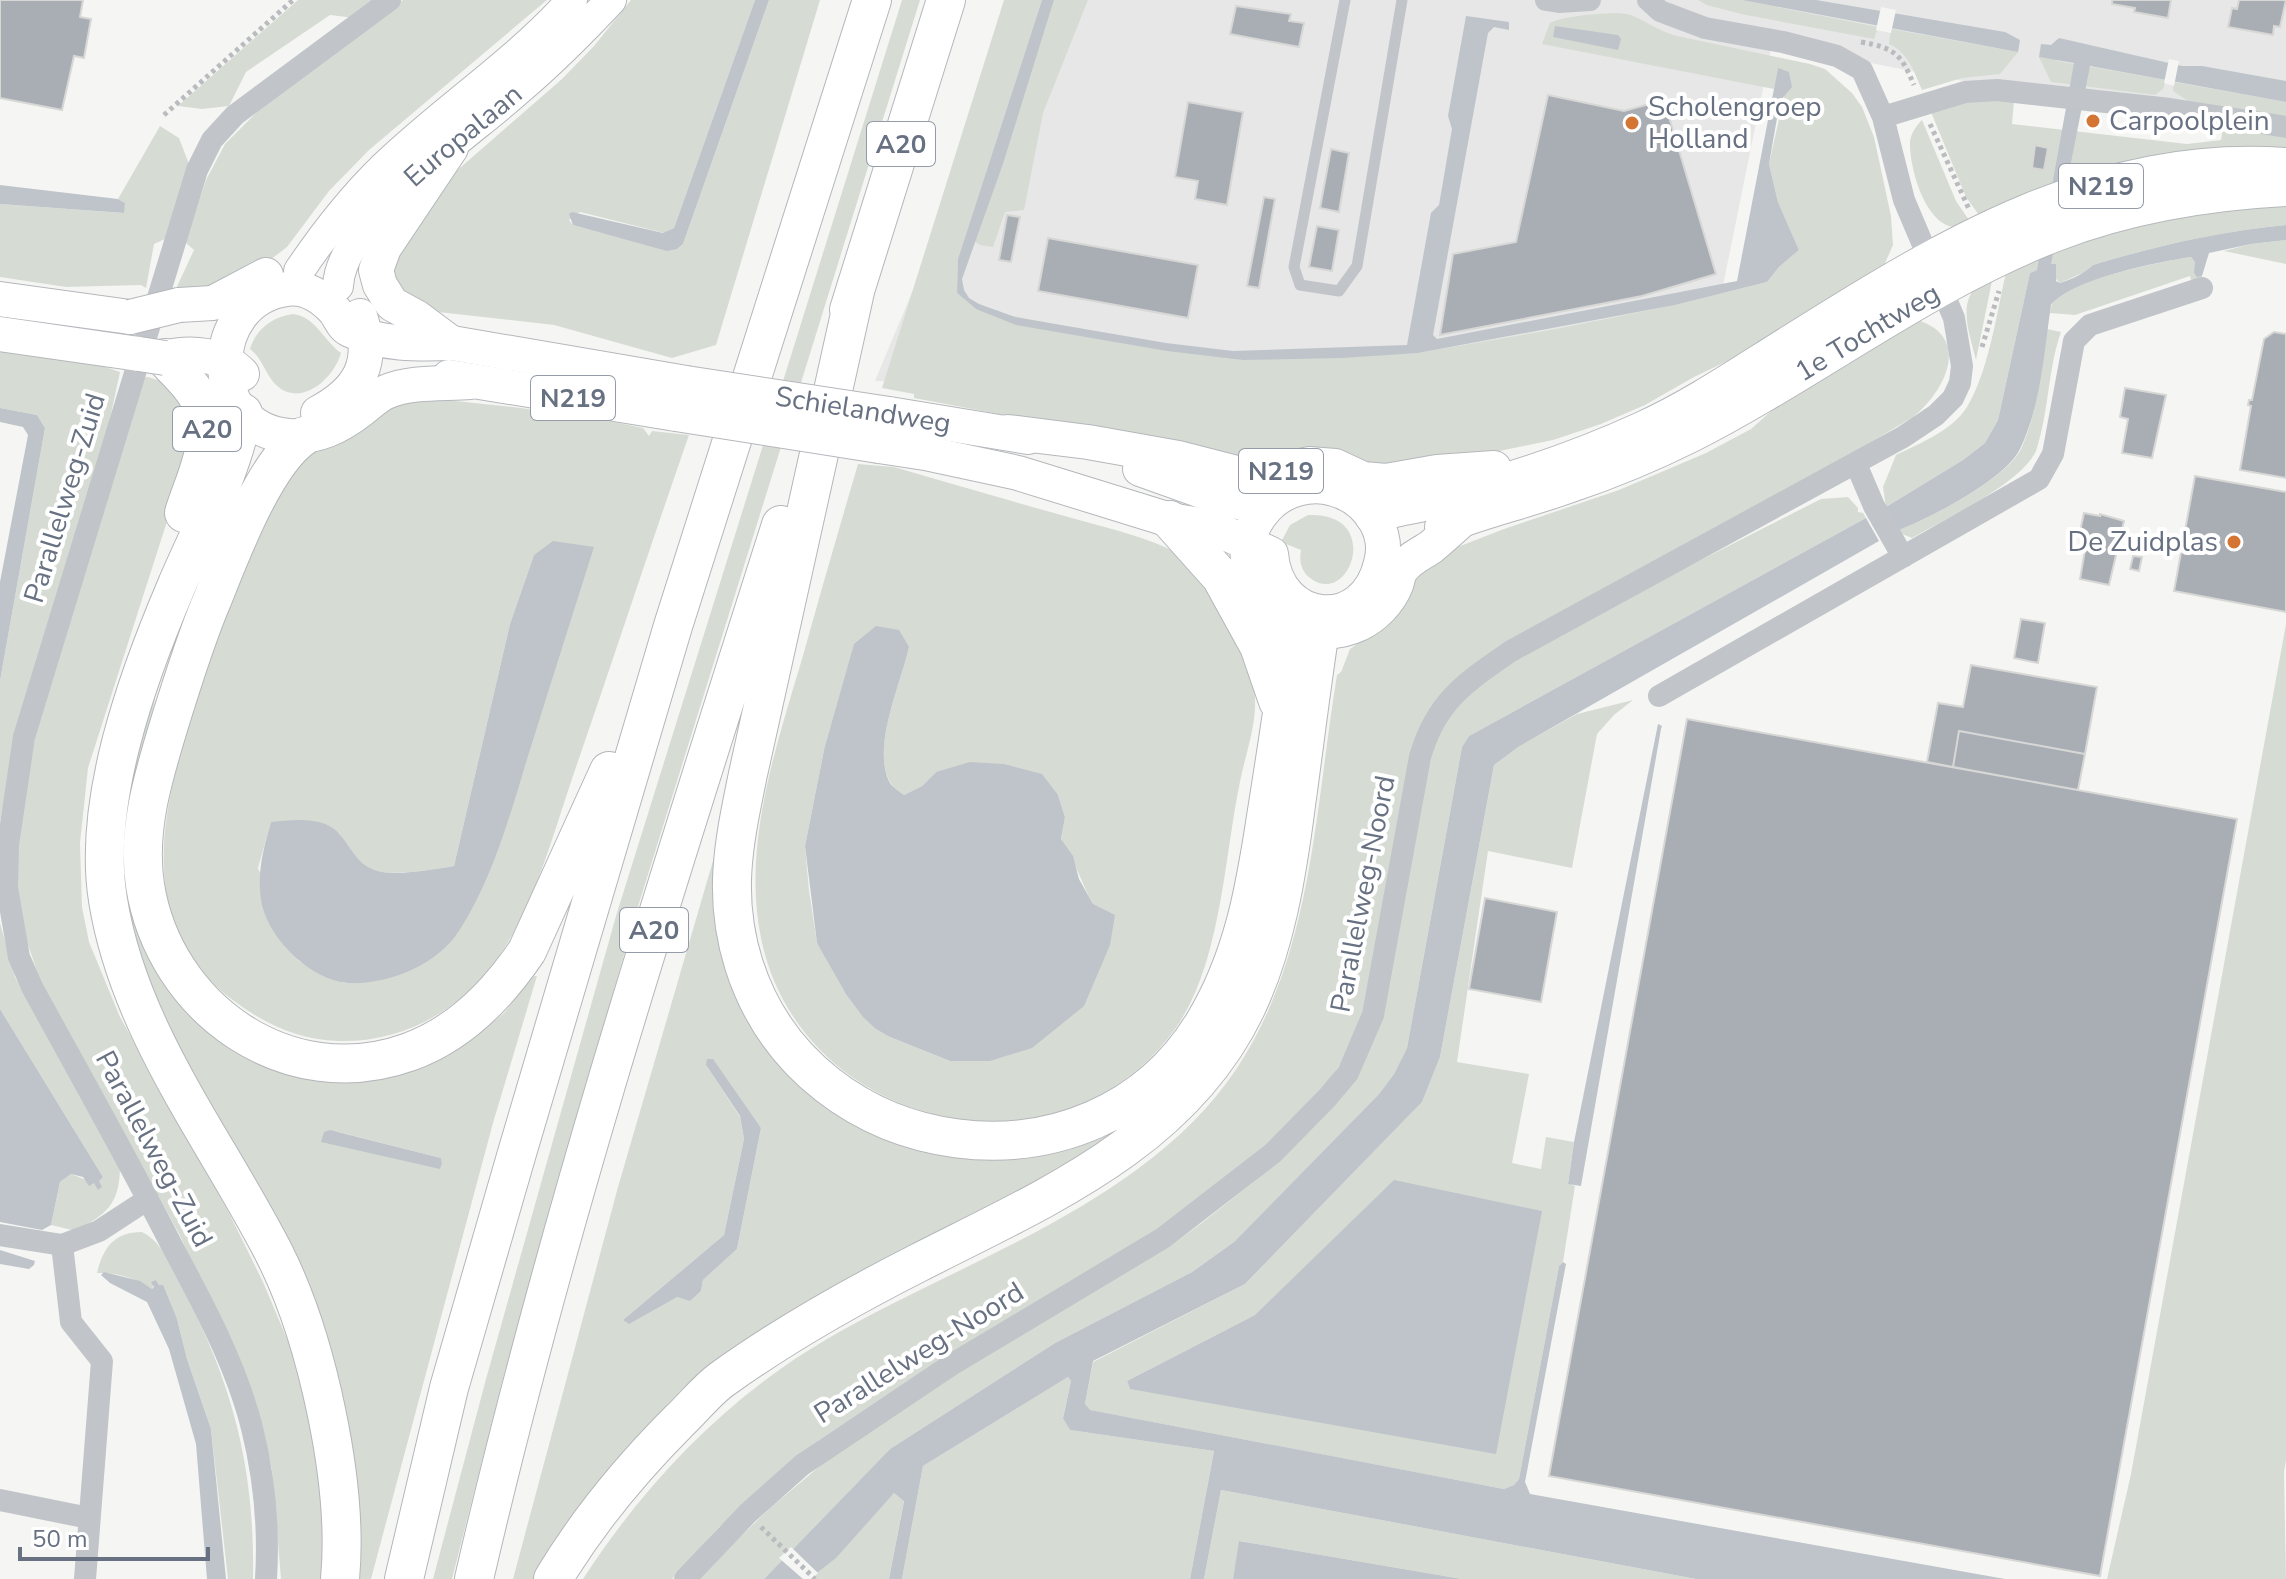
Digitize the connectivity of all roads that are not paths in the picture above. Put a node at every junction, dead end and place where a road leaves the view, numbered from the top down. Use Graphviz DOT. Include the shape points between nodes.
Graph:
graph roads {
  1 [pos="390,0"];
  2 [pos="572,0"];
  3 [pos="611,0"];
  4 [pos="872,0"];
  5 [pos="946,0"];
  6 [pos="1345,0"];
  7 [pos="1402,0"];
  8 [pos="1546,0"];
  9 [pos="1590,0"];
  10 [pos="1648,0"];
  11 [pos="1883,117"];
  12 [pos="2286,127"];
  13 [pos="451,148"];
  14 [pos="2286,165"];
  15 [pos="2286,189"];
  16 [pos="1929,257"];
  17 [pos="287,278"];
  18 [pos="856,287"];
  19 [pos="2202,288"];
  20 [pos="1942,290"];
  21 [pos="0,299"];
  22 [pos="242,302"];
  23 [pos="352,315"];
  24 [pos="0,334"];
  25 [pos="452,343"];
  26 [pos="165,358"];
  27 [pos="234,384"];
  28 [pos="365,388"];
  29 [pos="681,399"];
  30 [pos="291,429"];
  31 [pos="884,430"];
  32 [pos="1008,432"];
  33 [pos="1554,463"];
  34 [pos="1856,464"];
  35 [pos="1266,507"];
  36 [pos="1372,516"];
  37 [pos="1170,520"];
  38 [pos="1898,548"];
  39 [pos="1256,553"];
  40 [pos="1392,562"];
  41 [pos="1320,623"];
  42 [pos="673,626"];
  43 [pos="148,656"];
  44 [pos="1659,696"];
  45 [pos="1295,716"];
  46 [pos="3,888"];
  47 [pos="148,1199"];
  48 [pos="0,1235"];
  49 [pos="62,1245"];
  50 [pos="0,1500"];
  51 [pos="89,1518"];
  52 [pos="85,1579"];
  53 [pos="266,1579"];
  54 [pos="340,1579"];
  55 [pos="404,1579"];
  56 [pos="474,1579"];
  57 [pos="553,1579"];
  58 [pos="685,1579"];
  1 -- 46 [label="street, Parallelweg-Zuid" via="235,115 212,140 197,170 24,737"];
  2 -- 17 [label="main road, Europalaan" via="386,165"];
  3 -- 13 [label="main road, Europalaan"];
  4 -- 42 [label="highway, A20"];
  5 -- 18 [label="highway, A20"];
  6 -- 7 [label="lane" via="1294,267 1300,285 1339,291 1357,266"];
  8 -- 9 [label="street"];
  10 -- 11 [label="street, 1e Tochtweg" via="1660,11 1705,28 1837,56 1862,70"];
  11 -- 12 [label="street" via="1965,92 1997,90"];
  11 -- 16 [label="street, 1e Tochtweg" via="1904,200"];
  13 -- 23 [label="main road, Europalaan" via="404,186 351,245 338,275"];
  13 -- 25 [label="main road" via="384,248 376,270 392,304"];
  14 -- 16 [label="main road, 1e Tochtweg / N219" via="2240,162 2141,175 2052,201"];
  15 -- 20 [label="main road, 1e Tochtweg / N219" via="2150,206 2058,233"];
  16 -- 20 [label="street, Parallelweg-Noord"];
  16 -- 33 [label="main road, 1e Tochtweg / N219" via="1689,404"];
  17 -- 22 [label="main road" via="261,299"];
  17 -- 23 [label="main road" via="335,312"];
  18 -- 45 [label="highway, A20" via="732,851 733,921 744,965 760,1005 805,1066 874,1115 913,1131 977,1140 1070,1128 1140,1093 1183,1053 1226,984 1254,895"];
  18 -- 56 [label="highway, A20" via="577,1186"];
  19 -- 38 [label="street" via="2090,325 2074,341 2053,454 2039,479"];
  20 -- 34 [label="street, Parallelweg-Noord" via="1954,318 1962,366 1953,398 1936,415"];
  20 -- 40 [label="main road, 1e Tochtweg / N219" via="1644,458 1395,543"];
  21 -- 22 [label="main road" via="130,317 177,313 202,322"];
  22 -- 27 [label="main road" via="227,344"];
  23 -- 25 [label="main road, Schielandweg / N219" via="413,345"];
  23 -- 28 [label="main road" via="367,355"];
  24 -- 26 [label="main road, bridge"];
  25 -- 29 [label="main road, Schielandweg / N219"];
  26 -- 27 [label="main road" via="181,353"];
  26 -- 43 [label="highway, A20" via="201,402 207,433"];
  27 -- 30 [label="main road" via="254,424"];
  27 -- 43 [label="highway, A20" via="231,460"];
  28 -- 29 [label="main road, Schielandweg / N219" via="394,368 470,382"];
  28 -- 30 [label="main road, N219" via="336,427 320,434"];
  29 -- 31 [label="main road, Schielandweg / N219, bridge"];
  30 -- 42 [label="highway, A20" via="290,446 244,527 200,630 156,769 144,827 144,882 165,951 188,988 239,1033 309,1059 357,1063 409,1052 468,1019 514,971 539,929"];
  31 -- 32 [label="main road, Schielandweg / N219"];
  31 -- 37 [label="main road, Schielandweg / N219" via="925,453 1018,473"];
  32 -- 33 [label="main road, N219" via="1178,458 1252,477 1309,464 1386,481"];
  32 -- 35 [label="main road, Schielandweg / N219" via="1095,454 1227,500"];
  33 -- 36 [label="main road, 1e Tochtweg / N219"];
  34 -- 38 [label="street"];
  34 -- 58 [label="street, Parallelweg-Noord" via="1511,651 1455,691 1434,720 1420,757 1373,1015 1348,1073 1327,1098 1273,1153 1163,1238 951,1365 802,1465"];
  35 -- 36 [label="main road, N219" via="1288,492 1327,487 1352,497"];
  35 -- 39 [label="main road, N219" via="1258,518"];
  36 -- 40 [label="main road"];
  37 -- 39 [label="main road, Schielandweg / N219" via="1212,527"];
  37 -- 45 [label="highway, A20" via="1221,577"];
  38 -- 44 [label="street"];
  39 -- 41 [label="main road" via="1287,597 1315,611"];
  39 -- 41 [label="main road" via="1253,579 1271,609"];
  40 -- 41 [label="main road" via="1396,585 1381,609 1357,625"];
  41 -- 45 [label="highway, A20" via="1288,662"];
  41 -- 45 [label="highway, A20" via="1332,654 1330,671"];
  42 -- 55 [label="highway, A20" via="449,1388"];
  43 -- 54 [label="highway, A20" via="114,776 107,898 136,1002 275,1255 303,1326 330,1426 343,1549"];
  45 -- 57 [label="highway, A20" via="1291,846 1279,913 1259,979 1223,1050 1180,1103 1098,1169 808,1325 719,1382 647,1454 577,1538"];
  46 -- 47 [label="street, Parallelweg-Zuid" via="19,957 32,987"];
  47 -- 49 [label="street" via="99,1231"];
  47 -- 53 [label="street, Parallelweg-Zuid" via="195,1289 252,1427 261,1474"];
  48 -- 49 [label="street"];
  49 -- 51 [label="street" via="71,1322 102,1361"];
  50 -- 51 [label="street"];
  51 -- 52 [label="street"];
}
